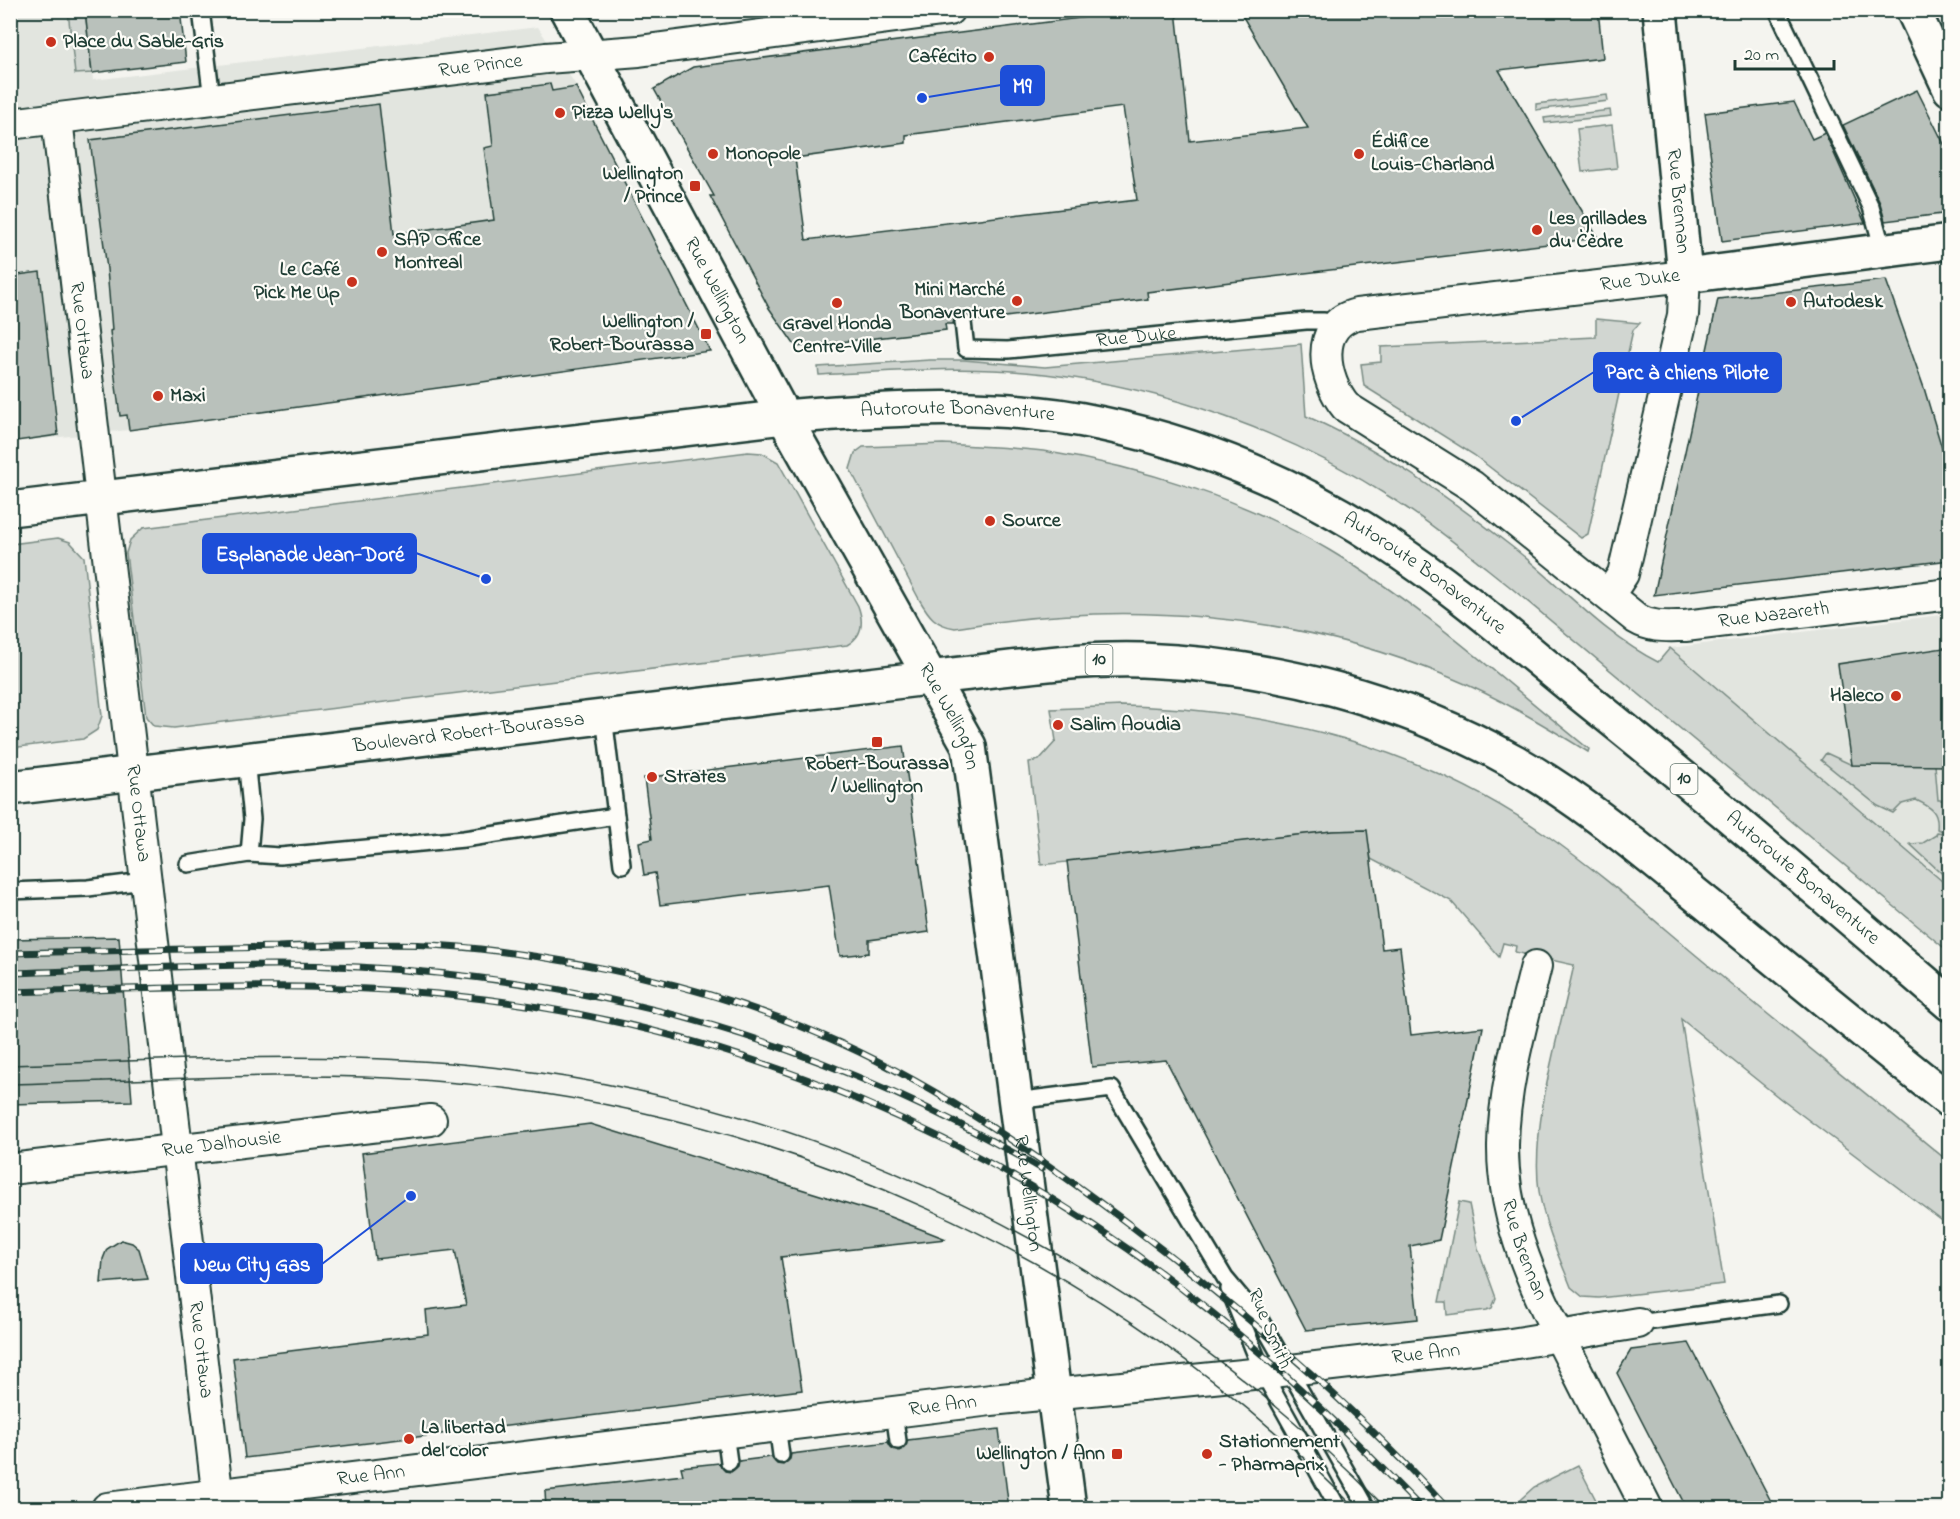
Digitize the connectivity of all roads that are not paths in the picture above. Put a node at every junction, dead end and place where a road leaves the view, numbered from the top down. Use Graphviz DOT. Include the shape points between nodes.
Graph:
graph roads {
  1 [pos="201,10"];
  2 [pos="567,10"];
  3 [pos="949,10"];
  4 [pos="1660,10"];
  5 [pos="1777,10"];
  6 [pos="1913,10"];
  7 [pos="591,54"];
  8 [pos="1950,89"];
  9 [pos="212,99"];
  10 [pos="57,119"];
  11 [pos="10,124"];
  12 [pos="1950,242"];
  13 [pos="1882,250"];
  14 [pos="1685,276"];
  15 [pos="963,322"];
  16 [pos="1333,326"];
  17 [pos="784,417"];
  18 [pos="100,498"];
  19 [pos="10,509"];
  20 [pos="1950,594"];
  21 [pos="1609,595"];
  22 [pos="928,678"];
  23 [pos="604,716"];
  24 [pos="246,759"];
  25 [pos="132,773"];
  26 [pos="10,788"];
  27 [pos="616,816"];
  28 [pos="249,854"];
  29 [pos="188,864"];
  30 [pos="622,865"];
  31 [pos="144,881"];
  32 [pos="10,891"];
  33 [pos="1536,966"];
  34 [pos="1950,1004"];
  35 [pos="1015,1101"];
  36 [pos="1950,1101"];
  37 [pos="431,1120"];
  38 [pos="178,1149"];
  39 [pos="10,1169"];
  40 [pos="1225,1278"];
  41 [pos="1779,1304"];
  42 [pos="1638,1323"];
  43 [pos="1558,1336"];
  44 [pos="1275,1372"];
  45 [pos="1053,1395"];
  46 [pos="894,1412"];
  47 [pos="725,1433"];
  48 [pos="898,1441"];
  49 [pos="729,1462"];
  50 [pos="218,1502"];
  51 [pos="107,1509"];
  52 [pos="1069,1509"];
  53 [pos="1338,1509"];
  54 [pos="1367,1509"];
  55 [pos="1647,1509"];
  1 -- 9 [label="lane"];
  2 -- 7 [label="main road, Rue Wellington"];
  3 -- 7 [label="street, Rue Prince"];
  4 -- 14 [label="main road, Rue Brennan"];
  5 -- 13 [label="lane" via="1871,207"];
  6 -- 8 [label="main road"];
  7 -- 9 [label="street, Rue Prince"];
  7 -- 17 [label="main road, Rue Wellington"];
  9 -- 10 [label="street, Rue Prince"];
  10 -- 11 [label="street, Rue Prince"];
  10 -- 18 [label="street, Rue Ottawa"];
  12 -- 13 [label="main road, Rue Duke"];
  13 -- 14 [label="main road, Rue Duke"];
  14 -- 16 [label="street, Rue Duke" via="1356,314"];
  14 -- 21 [label="street, Rue Brennan" via="1683,315 1623,574"];
  15 -- 16 [label="lane, Rue Duke" via="966,349 1008,350 1306,321 1324,321"];
  16 -- 21 [label="street" via="1327,342 1328,367 1335,391 1346,407 1472,486"];
  17 -- 18 [label="main road"];
  17 -- 22 [label="main road, Rue Wellington"];
  17 -- 34 [label="main road, Autoroute Bonaventure / 10" via="919,408 1064,416 1191,448 1299,492 1384,542 1472,606 1652,751"];
  18 -- 19 [label="main road"];
  18 -- 25 [label="street, Rue Ottawa"];
  20 -- 21 [label="street, Rue Nazareth" via="1661,627 1637,619"];
  22 -- 23 [label="main road, Boulevard Robert-Bourassa"];
  22 -- 35 [label="main road, Rue Wellington" via="969,746"];
  22 -- 36 [label="main road, 10" via="1077,661 1174,662 1239,669 1331,688 1414,715 1513,761 1606,823"];
  23 -- 24 [label="main road, Boulevard Robert-Bourassa"];
  23 -- 27 [label="lane"];
  24 -- 25 [label="main road, Boulevard Robert-Bourassa"];
  24 -- 28 [label="lane" via="252,819"];
  25 -- 26 [label="main road, Boulevard Robert-Bourassa"];
  25 -- 31 [label="street, Rue Ottawa"];
  27 -- 28 [label="lane" via="464,839 280,856"];
  27 -- 30 [label="lane"];
  28 -- 29 [label="lane"];
  31 -- 32 [label="lane"];
  31 -- 38 [label="street, Rue Ottawa"];
  33 -- 43 [label="street, Rue Brennan" via="1509,1098 1503,1158 1518,1237 1538,1296"];
  35 -- 40 [label="lane" via="1112,1089"];
  35 -- 45 [label="main road, Rue Wellington"];
  37 -- 38 [label="street, Rue Dalhousie"];
  38 -- 39 [label="street, Rue Dalhousie"];
  38 -- 50 [label="street, Rue Ottawa"];
  40 -- 44 [label="lane, Rue Smith"];
  40 -- 44 [label="lane, Rue Smith" via="1261,1321"];
  41 -- 42 [label="lane, Rue Ann"];
  42 -- 43 [label="street, Rue Ann"];
  43 -- 44 [label="street, Rue Ann"];
  43 -- 55 [label="street, Rue Brennan"];
  44 -- 45 [label="street, Rue Ann"];
  44 -- 53 [label="lane, Rue Smith"];
  44 -- 54 [label="lane, Rue Smith"];
  45 -- 46 [label="street, Rue Ann"];
  45 -- 52 [label="main road, Rue Wellington"];
  46 -- 47 [label="street, Rue Ann" via="779,1441"];
  46 -- 48 [label="lane"];
  47 -- 49 [label="lane"];
  47 -- 50 [label="street, Rue Ann"];
  50 -- 51 [label="street, Rue Ann"];
}
